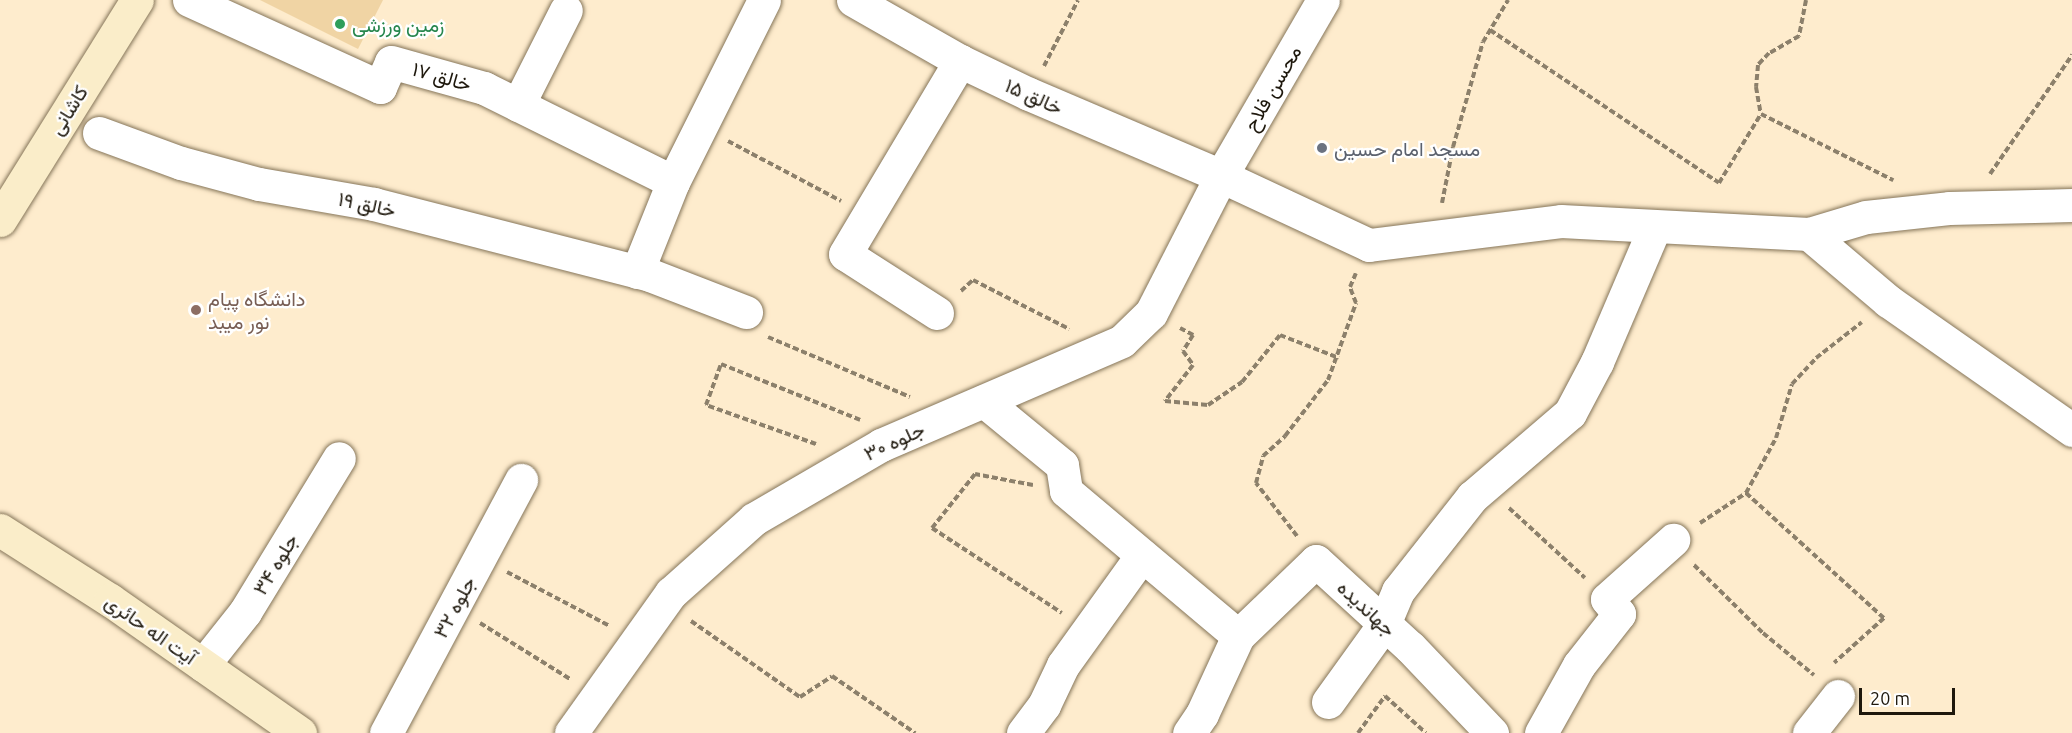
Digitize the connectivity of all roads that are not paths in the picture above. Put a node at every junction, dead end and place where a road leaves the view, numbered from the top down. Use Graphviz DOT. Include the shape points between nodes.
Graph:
graph roads {
  1 [pos="110,0"];
  2 [pos="137,0"];
  3 [pos="189,0"];
  4 [pos="764,0"];
  5 [pos="854,0"];
  6 [pos="1323,0"];
  7 [pos="566,10"];
  8 [pos="960,61"];
  9 [pos="518,105"];
  10 [pos="99,133"];
  11 [pos="1221,176"];
  12 [pos="0,180"];
  13 [pos="674,182"];
  14 [pos="2072,205"];
  15 [pos="0,220"];
  16 [pos="1654,226"];
  17 [pos="1809,234"];
  18 [pos="644,274"];
  19 [pos="746,312"];
  20 [pos="937,312"];
  21 [pos="984,401"];
  22 [pos="2072,430"];
  23 [pos="339,458"];
  24 [pos="522,480"];
  25 [pos="0,530"];
  26 [pos="1673,540"];
  27 [pos="0,555"];
  28 [pos="1142,555"];
  29 [pos="1384,624"];
  30 [pos="1238,636"];
  31 [pos="203,665"];
  32 [pos="1828,687"];
  33 [pos="1328,702"];
  34 [pos="272,733"];
  35 [pos="300,733"];
  36 [pos="386,733"];
  37 [pos="571,733"];
  38 [pos="1023,733"];
  39 [pos="1189,733"];
  40 [pos="1492,733"];
  41 [pos="1541,733"];
  42 [pos="1809,733"];
  1 -- 12 [label="street, کاشانی"];
  2 -- 15 [label="street, کاشانی"];
  3 -- 9 [label="street, خالق ۱۷" via="380,87 391,62 484,88"];
  4 -- 13 [label="street"];
  5 -- 8 [label="street, خالق ۱۵"];
  6 -- 11 [label="street, محسن فلاح"];
  7 -- 9 [label="street"];
  8 -- 11 [label="street, خالق ۱۵"];
  8 -- 20 [label="street" via="845,254"];
  9 -- 13 [label="street, خالق ۱۷"];
  10 -- 18 [label="street, خالق ۱۹" via="181,163 259,184 374,204"];
  11 -- 16 [label="street, خالق ۱۵" via="1369,245 1561,220"];
  11 -- 21 [label="street, جلوه ۳۰" via="1151,313 1122,341"];
  13 -- 18 [label="street"];
  14 -- 17 [label="street" via="1983,207 1866,217"];
  16 -- 17 [label="street"];
  16 -- 29 [label="street" via="1597,362 1570,413 1485,485 1398,591"];
  17 -- 22 [label="street" via="1888,301"];
  18 -- 19 [label="street, خالق ۱۹"];
  21 -- 28 [label="street" via="1062,465 1066,491"];
  21 -- 37 [label="street, جلوه ۳۰" via="900,436 754,519 664,602"];
  23 -- 31 [label="street, جلوه ۳۴" via="245,612"];
  24 -- 36 [label="street, جلوه ۳۲"];
  25 -- 31 [label="street, آیت اله حائری"];
  26 -- 41 [label="street" via="1607,599 1619,614 1579,665"];
  27 -- 34 [label="street, آیت اله حائری" via="105,619"];
  28 -- 30 [label="street"];
  28 -- 38 [label="street" via="1088,630"];
  29 -- 30 [label="street, جهاندیده" via="1316,561"];
  29 -- 33 [label="street"];
  29 -- 40 [label="street, جهاندیده"];
  30 -- 39 [label="street" via="1202,714"];
  31 -- 35 [label="street, آیت اله حائری"];
  32 -- 42 [label="street"];
}
